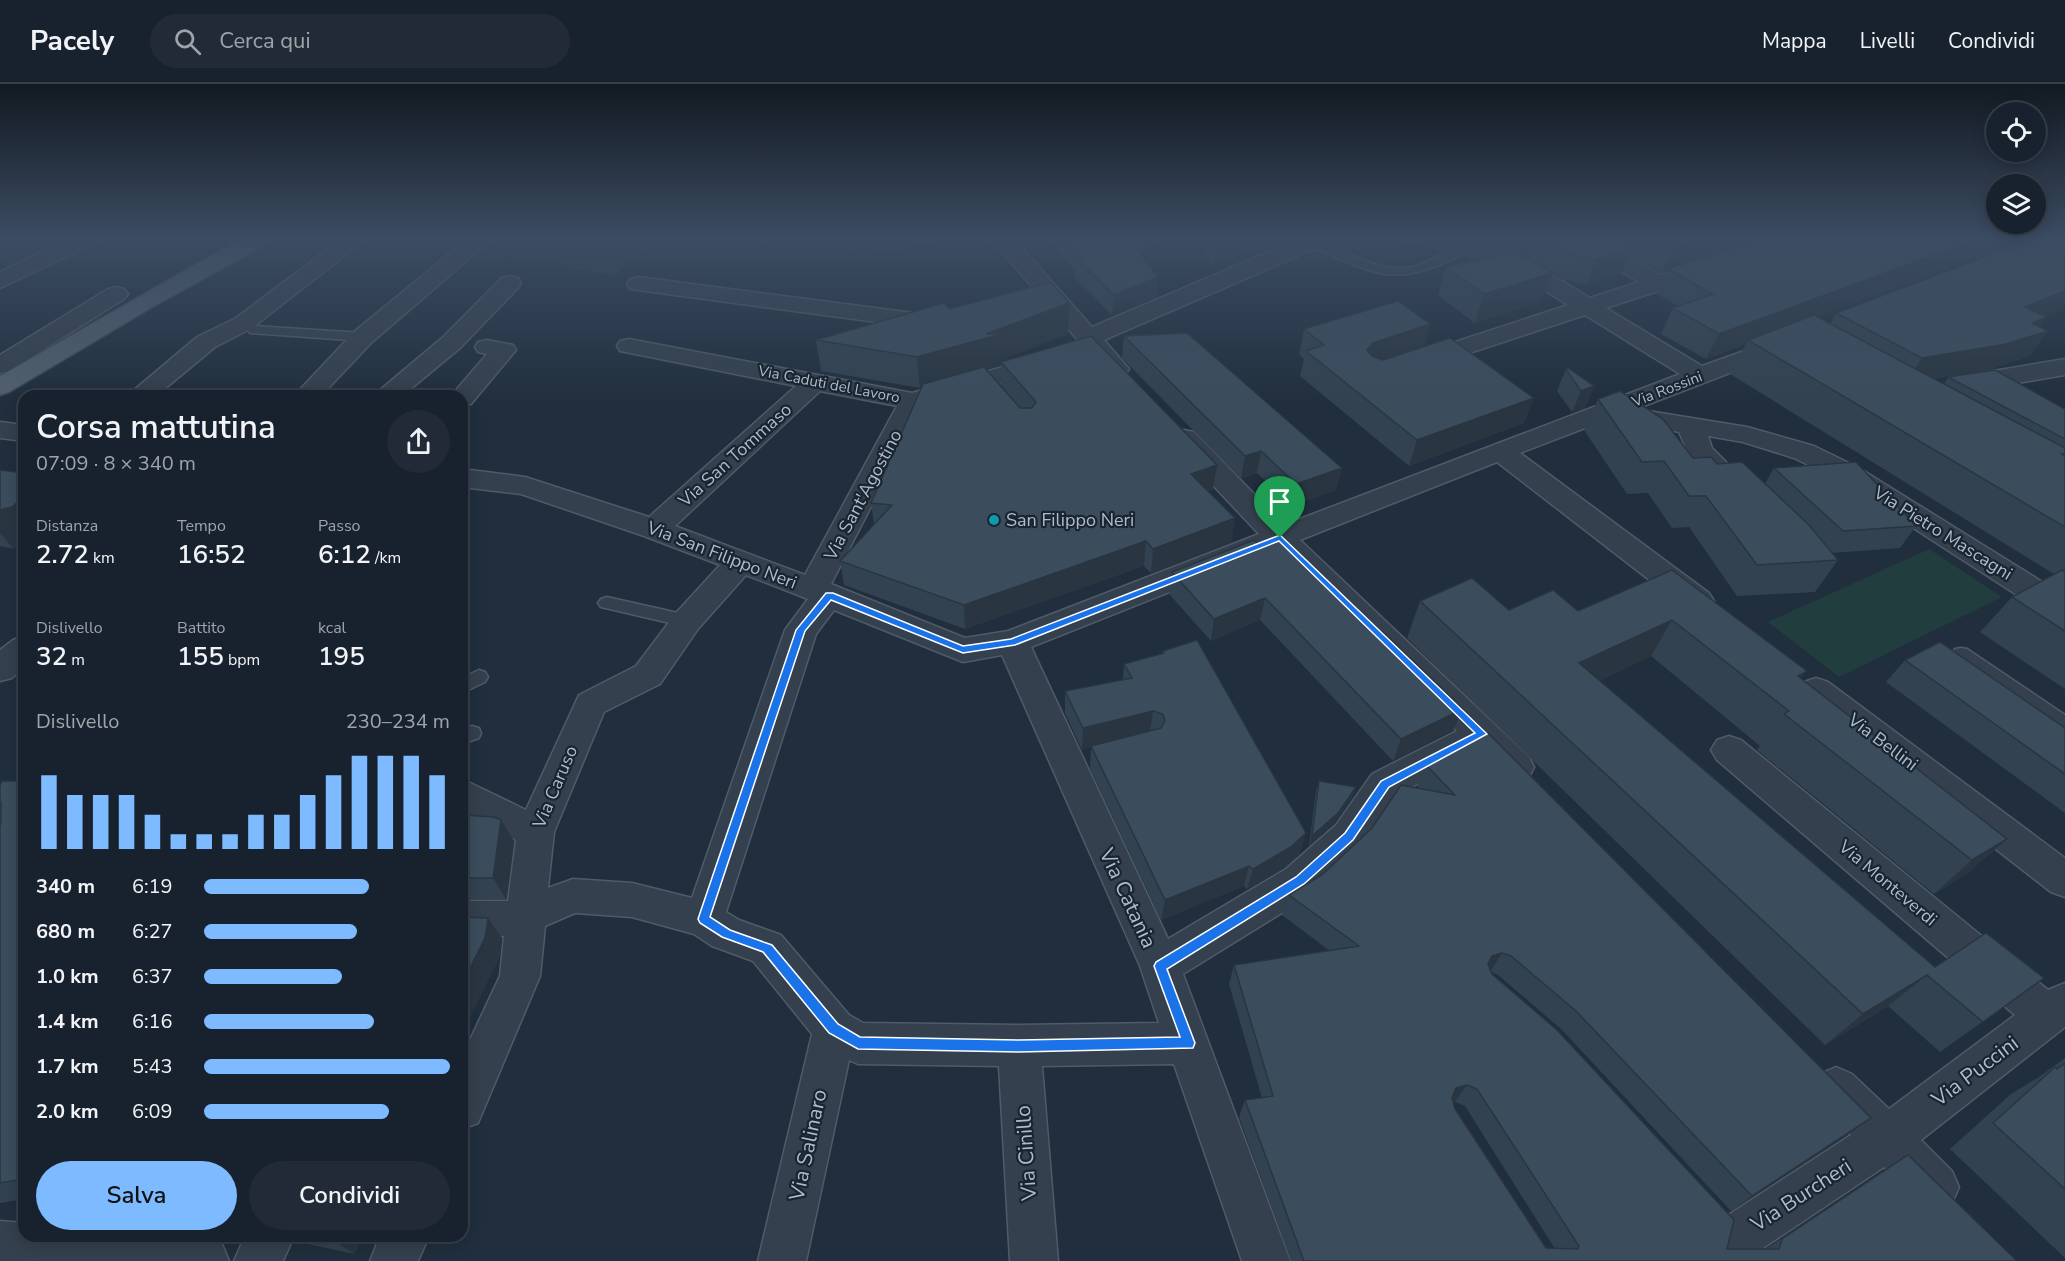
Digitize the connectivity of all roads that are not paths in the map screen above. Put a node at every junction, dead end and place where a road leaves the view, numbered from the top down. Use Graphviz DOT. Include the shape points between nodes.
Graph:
graph roads {
  1 [pos="116,294"];
  2 [pos="159,294"];
  3 [pos="282,294"];
  4 [pos="413,294"];
  5 [pos="499,294"];
  6 [pos="714,294"];
  7 [pos="1036,294"];
  8 [pos="1200,294"];
  9 [pos="1568,294"];
  10 [pos="1627,294"];
  11 [pos="1588,306"];
  12 [pos="957,309"];
  13 [pos="255,330"];
  14 [pos="363,337"];
  15 [pos="1799,339"];
  16 [pos="629,346"];
  17 [pos="488,347"];
  18 [pos="1080,349"];
  19 [pos="0,366"];
  20 [pos="2065,367"];
  21 [pos="1398,368"];
  22 [pos="1700,376"];
  23 [pos="816,381"];
  24 [pos="0,387"];
  25 [pos="1136,389"];
  26 [pos="1935,389"];
  27 [pos="147,390"];
  28 [pos="313,390"];
  29 [pos="393,390"];
  30 [pos="468,392"];
  31 [pos="913,401"];
  32 [pos="1608,411"];
  33 [pos="1160,414"];
  34 [pos="1690,425"];
  35 [pos="0,430"];
  36 [pos="18,432"];
  37 [pos="1500,451"];
  38 [pos="468,479"];
  39 [pos="1760,508"];
  40 [pos="654,529"];
  41 [pos="1280,538"];
  42 [pos="740,562"];
  43 [pos="821,592"];
  44 [pos="607,603"];
  45 [pos="2065,610"];
  46 [pos="1717,616"];
  47 [pos="687,621"];
  48 [pos="1012,642"];
  49 [pos="18,653"];
  50 [pos="1961,654"];
  51 [pos="0,669"];
  52 [pos="1792,673"];
  53 [pos="479,677"];
  54 [pos="468,683"];
  55 [pos="2065,725"];
  56 [pos="1482,734"];
  57 [pos="1729,750"];
  58 [pos="1541,793"];
  59 [pos="468,797"];
  60 [pos="535,832"];
  61 [pos="2065,880"];
  62 [pos="527,915"];
  63 [pos="468,918"];
  64 [pos="704,919"];
  65 [pos="1160,966"];
  66 [pos="2056,1009"];
  67 [pos="834,1029"];
  68 [pos="1189,1043"];
  69 [pos="1019,1046"];
  70 [pos="1810,1063"];
  71 [pos="468,1093"];
  72 [pos="1886,1139"];
  73 [pos="1962,1212"];
  74 [pos="1729,1240"];
  75 [pos="267,1242"];
  76 [pos="402,1242"];
  77 [pos="66,1243"];
  78 [pos="0,1245"];
  79 [pos="205,1261"];
  80 [pos="258,1261"];
  81 [pos="394,1261"];
  82 [pos="782,1261"];
  83 [pos="1034,1261"];
  84 [pos="1266,1261"];
  1 -- 19 [label="street"];
  2 -- 24 [label="main road"];
  3 -- 27 [label="street" via="244,323 206,342"];
  4 -- 14 [label="street"];
  5 -- 29 [label="street" via="451,343"];
  6 -- 12 [label="street" via="914,320"];
  7 -- 18 [label="street"];
  8 -- 18 [label="street, Via Caduti del Lavoro"];
  9 -- 11 [label="street"];
  10 -- 11 [label="street"];
  11 -- 21 [label="street"];
  11 -- 22 [label="street"];
  13 -- 14 [label="lane"];
  14 -- 28 [label="street"];
  15 -- 22 [label="street, Via Rossini"];
  16 -- 23 [label="street, Via Caduti del Lavoro"];
  17 -- 30 [label="street" via="504,350"];
  18 -- 25 [label="street"];
  18 -- 31 [label="street, Via Caduti del Lavoro" via="993,387"];
  20 -- 26 [label="street"];
  22 -- 32 [label="street, Via Rossini"];
  23 -- 31 [label="street, Via Caduti del Lavoro"];
  23 -- 40 [label="street, Via San Tommaso"];
  31 -- 43 [label="street, Via Sant'Agostino"];
  32 -- 34 [label="street, Via Pietro Mascagni"];
  32 -- 37 [label="street, Via Rossini"];
  33 -- 41 [label="street"];
  34 -- 39 [label="street" via="1700,450"];
  34 -- 45 [label="street, Via Pietro Mascagni" via="1785,446 1849,474"];
  35 -- 36 [label="street"];
  37 -- 41 [label="street, Via Rossini"];
  37 -- 46 [label="street"];
  38 -- 40 [label="street, Via San Filippo Neri" via="525,486"];
  40 -- 42 [label="street, Via San Filippo Neri"];
  41 -- 48 [label="street, Via San Filippo Neri"];
  41 -- 56 [label="street"];
  42 -- 43 [label="street, Via San Filippo Neri"];
  42 -- 47 [label="street, Via Caruso"];
  43 -- 48 [label="street, Via San Filippo Neri" via="963,650"];
  43 -- 64 [label="street, Via Sant'Agostino" via="801,630"];
  44 -- 47 [label="lane"];
  47 -- 60 [label="street, Via Caruso" via="648,675 591,704"];
  48 -- 65 [label="street, Via Catania" via="1076,761"];
  49 -- 51 [label="street"];
  50 -- 55 [label="lane"];
  52 -- 61 [label="street, Via Bellini"];
  53 -- 54 [label="lane"];
  56 -- 58 [label="street"];
  56 -- 65 [label="street" via="1385,784 1349,836 1300,881"];
  57 -- 66 [label="street, Via Monteverdi"];
  59 -- 60 [label="street"];
  60 -- 62 [label="street, Via Caruso"];
  62 -- 63 [label="street" via="498,920"];
  62 -- 64 [label="street" via="573,896 632,900"];
  62 -- 71 [label="street, Via Caruso" via="520,976"];
  64 -- 67 [label="street" via="726,933 767,948"];
  65 -- 68 [label="street, Via Catania"];
  66 -- 72 [label="street, Via Puccini"];
  67 -- 69 [label="street" via="858,1043"];
  67 -- 82 [label="street, Via Salinaro"];
  68 -- 69 [label="street"];
  68 -- 84 [label="street, Via Catania"];
  69 -- 83 [label="street, Via Cinillo"];
  70 -- 72 [label="street"];
  72 -- 73 [label="street"];
  72 -- 74 [label="street, Via Burcheri"];
  75 -- 80 [label="street"];
  76 -- 81 [label="street"];
  77 -- 78 [label="street"];
  77 -- 79 [label="street"];
}
